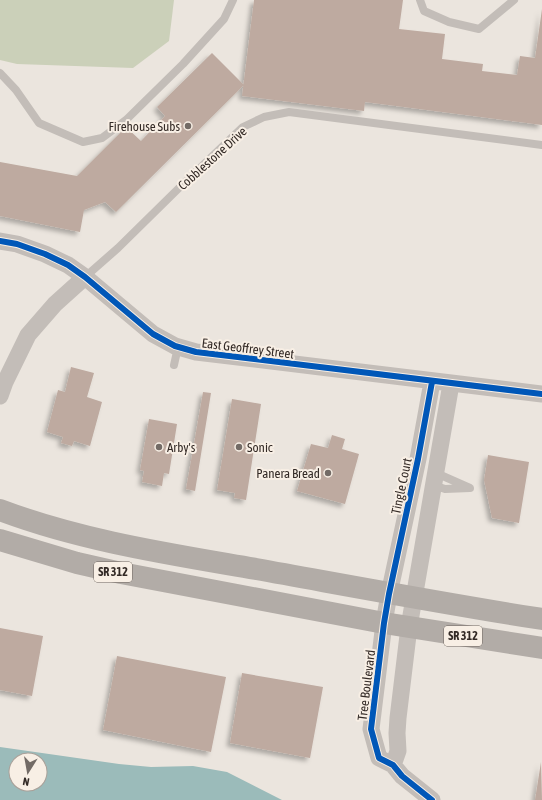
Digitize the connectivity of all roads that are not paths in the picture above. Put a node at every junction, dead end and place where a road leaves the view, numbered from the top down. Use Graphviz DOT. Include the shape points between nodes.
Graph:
graph roads {
  1 [pos="233,0"];
  2 [pos="420,0"];
  3 [pos="514,0"];
  4 [pos="0,72"];
  5 [pos="542,145"];
  6 [pos="0,241"];
  7 [pos="86,277"];
  8 [pos="178,347"];
  9 [pos="174,365"];
  10 [pos="432,382"];
  11 [pos="451,384"];
  12 [pos="542,394"];
  13 [pos="0,396"];
  14 [pos="3,509"];
  15 [pos="0,540"];
  16 [pos="389,594"];
  17 [pos="414,597"];
  18 [pos="542,619"];
  19 [pos="384,623"];
  20 [pos="409,627"];
  21 [pos="542,648"];
  22 [pos="393,765"];
  23 [pos="432,800"];
  1 -- 4 [label="lane" via="224,19 183,64 126,120 102,138 83,142 39,123"];
  2 -- 3 [label="lane" via="424,11 449,22 479,29"];
  5 -- 7 [label="lane, Cobblestone Drive" via="289,112 264,117 243,127"];
  6 -- 7 [label="street, East Geoffrey Street" via="45,254"];
  7 -- 8 [label="street, East Geoffrey Street" via="154,334"];
  7 -- 13 [label="street, Cobblestone Drive" via="55,304 28,335"];
  8 -- 9 [label="lane"];
  8 -- 10 [label="street, East Geoffrey Street" via="216,356"];
  10 -- 11 [label="street, East Geoffrey Street"];
  10 -- 16 [label="street, Tingle Court"];
  11 -- 12 [label="street, East Geoffrey Street"];
  11 -- 17 [label="street"];
  14 -- 16 [label="main road, SR 312" via="70,532 120,544"];
  15 -- 19 [label="main road, SR 312" via="121,573"];
  16 -- 17 [label="main road, SR 312"];
  16 -- 19 [label="street, Tree Boulevard"];
  17 -- 18 [label="main road, SR 312"];
  17 -- 20 [label="street"];
  19 -- 20 [label="main road, SR 312"];
  19 -- 22 [label="street, Tree Boulevard" via="371,729 380,758"];
  20 -- 21 [label="main road, SR 312"];
  20 -- 22 [label="street" via="398,718 398,751"];
  22 -- 23 [label="street, Tree Boulevard" via="402,776"];
}
